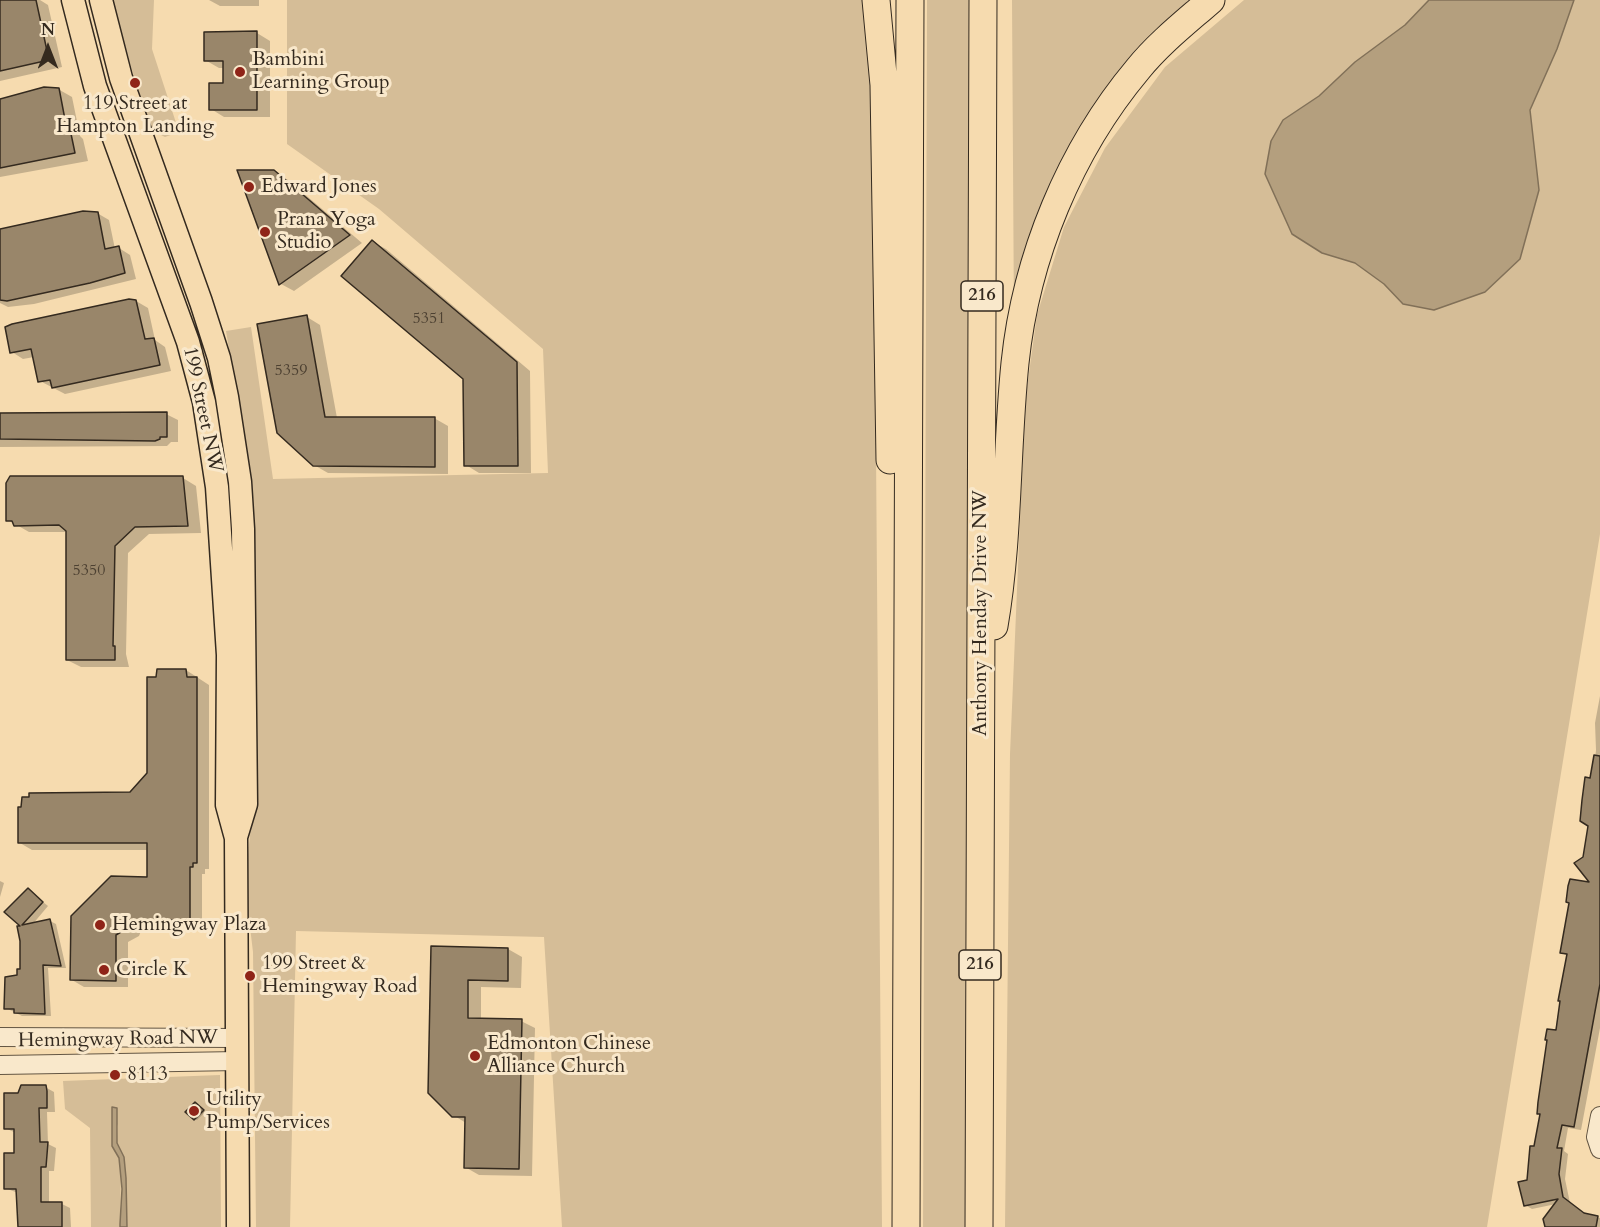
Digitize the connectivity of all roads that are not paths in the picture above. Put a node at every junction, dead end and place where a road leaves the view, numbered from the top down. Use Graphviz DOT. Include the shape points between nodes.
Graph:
graph roads {
  1 [pos="73,0"];
  2 [pos="101,0"];
  3 [pos="876,0"];
  4 [pos="910,0"];
  5 [pos="983,0"];
  6 [pos="1211,0"];
  7 [pos="908,592"];
  8 [pos="981,704"];
  9 [pos="236,838"];
  10 [pos="0,1037"];
  11 [pos="238,1038"];
  12 [pos="238,1061"];
  13 [pos="0,1065"];
  14 [pos="1600,1116"];
  15 [pos="1598,1143"];
  16 [pos="238,1227"];
  17 [pos="906,1227"];
  18 [pos="979,1227"];
  1 -- 9 [label="main road, 199 Street NW" via="95,86 188,342 204,402 217,487 228,655 227,805"];
  2 -- 9 [label="main road, 199 Street NW" via="121,78 219,358 234,436 243,529 246,804"];
  3 -- 7 [label="highway" via="884,85 890,467"];
  4 -- 7 [label="highway"];
  5 -- 8 [label="highway, Anthony Henday Drive NW / 216"];
  6 -- 8 [label="highway" via="1138,69 1103,119 1072,169 1039,253 1024,304 1016,363 1002,579"];
  7 -- 17 [label="highway"];
  8 -- 18 [label="highway, Anthony Henday Drive NW / 216"];
  9 -- 11 [label="main road, 199 Street NW"];
  10 -- 11 [label="street, Hemingway Road NW"];
  11 -- 12 [label="main road, 199 Street NW"];
  12 -- 13 [label="street, Hemingway Road NW"];
  12 -- 16 [label="main road, 199 Street NW"];
  14 -- 15 [label="street"];
}
